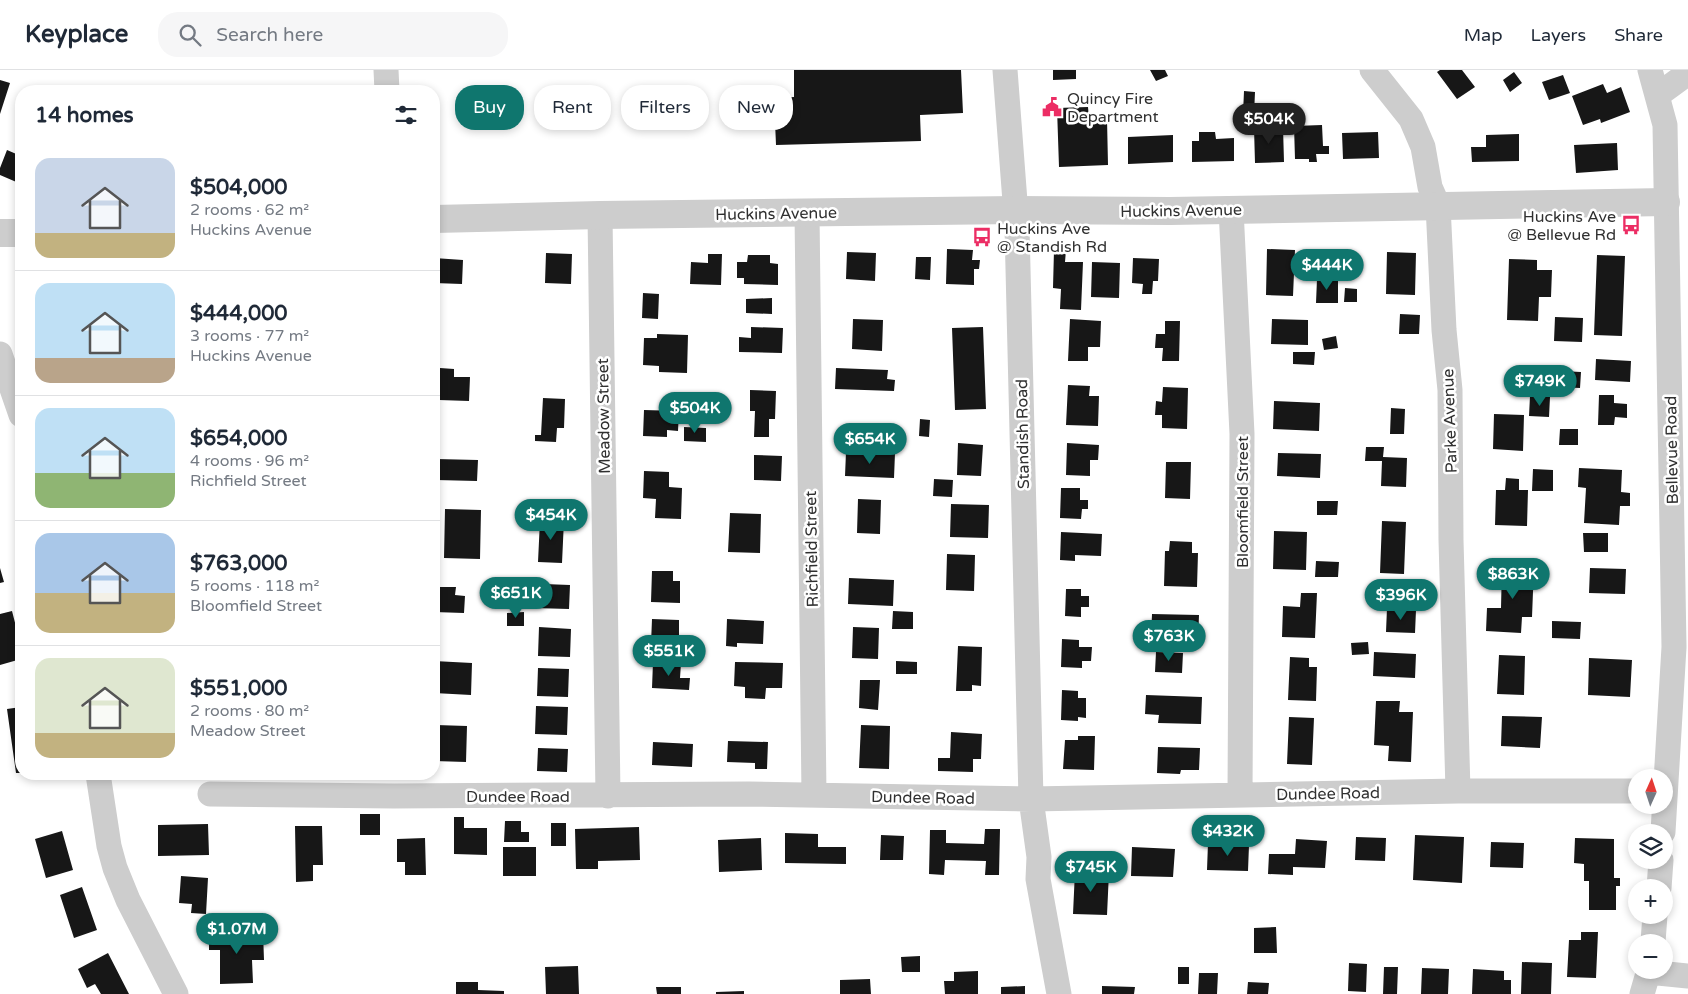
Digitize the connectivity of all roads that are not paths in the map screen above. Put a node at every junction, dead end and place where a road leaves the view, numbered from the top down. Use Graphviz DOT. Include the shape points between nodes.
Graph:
graph roads {
  1 [pos="386,70"];
  2 [pos="1005,70"];
  3 [pos="1372,70"];
  4 [pos="1650,70"];
  5 [pos="1688,73"];
  6 [pos="387,85"];
  7 [pos="1658,95"];
  8 [pos="1677,199"];
  9 [pos="1438,205"];
  10 [pos="1231,209"];
  11 [pos="1016,210"];
  12 [pos="807,213"];
  13 [pos="600,215"];
  14 [pos="440,219"];
  15 [pos="0,233"];
  16 [pos="15,233"];
  17 [pos="0,354"];
  18 [pos="15,398"];
  19 [pos="1681,647"];
  20 [pos="1667,769"];
  21 [pos="99,780"];
  22 [pos="394,785"];
  23 [pos="1458,791"];
  24 [pos="1628,791"];
  25 [pos="210,794"];
  26 [pos="1240,795"];
  27 [pos="608,796"];
  28 [pos="814,796"];
  29 [pos="1031,799"];
  30 [pos="1688,976"];
  31 [pos="1673,977"];
  32 [pos="176,994"];
  33 [pos="1059,994"];
  1 -- 6 [label="street"];
  2 -- 11 [label="street, Standish Road"];
  3 -- 9 [label="street, Parke Avenue" via="1411,119 1423,147 1430,187"];
  4 -- 7 [label="street, Bellevue Road"];
  5 -- 7 [label="street"];
  7 -- 8 [label="street, Bellevue Road"];
  8 -- 9 [label="street, Huckins Avenue"];
  8 -- 19 [label="street, Bellevue Road"];
  9 -- 10 [label="street, Huckins Avenue"];
  9 -- 23 [label="street, Parke Avenue" via="1450,390"];
  10 -- 11 [label="street, Huckins Avenue"];
  10 -- 26 [label="street, Bloomfield Street" via="1242,434"];
  11 -- 12 [label="street, Huckins Avenue"];
  11 -- 29 [label="street, Standish Road"];
  12 -- 13 [label="street, Huckins Avenue"];
  12 -- 28 [label="street, Richfield Street"];
  13 -- 14 [label="street, Huckins Avenue"];
  13 -- 27 [label="street, Meadow Street"];
  15 -- 16 [label="street"];
  17 -- 18 [label="street"];
  19 -- 20 [label="street, Bellevue Road"];
  21 -- 32 [label="street" via="115,868"];
  22 -- 25 [label="street, Dundee Road"];
  22 -- 27 [label="street, Dundee Road"];
  23 -- 24 [label="street, Dundee Road"];
  23 -- 26 [label="street, Dundee Road"];
  26 -- 29 [label="street, Dundee Road"];
  27 -- 28 [label="street, Dundee Road"];
  28 -- 29 [label="street, Dundee Road"];
  29 -- 33 [label="street, Standish Road" via="1039,857 1038,879"];
  30 -- 31 [label="street"];
}
